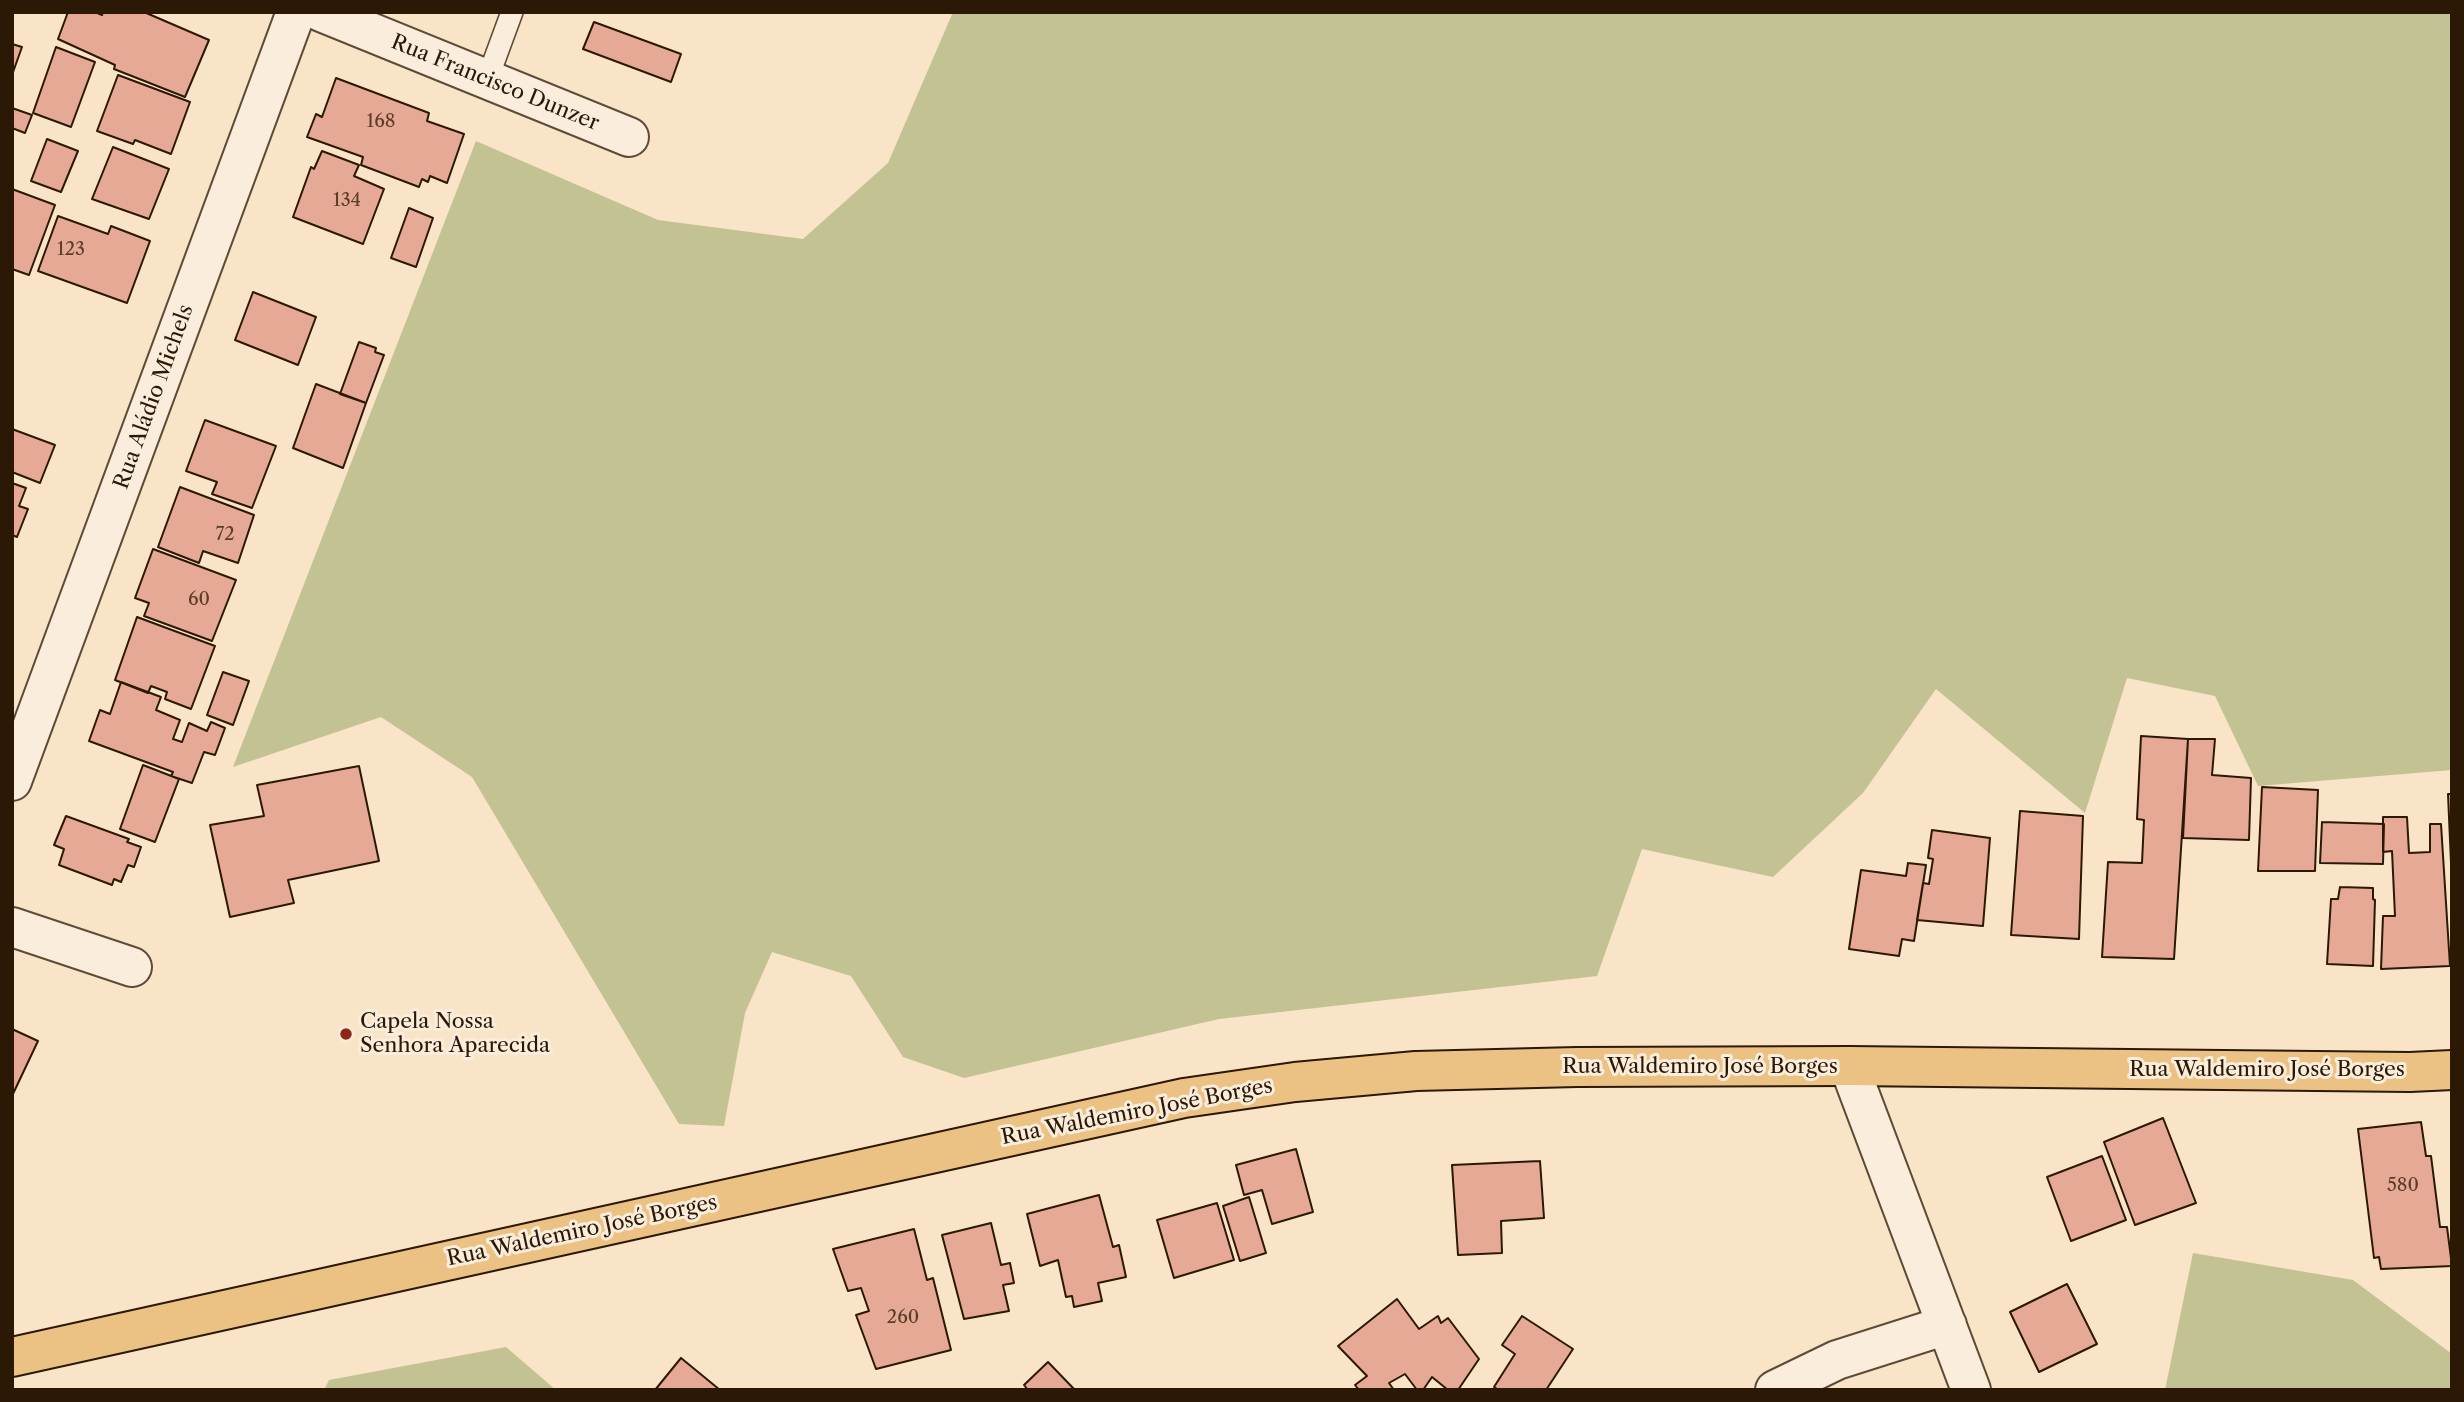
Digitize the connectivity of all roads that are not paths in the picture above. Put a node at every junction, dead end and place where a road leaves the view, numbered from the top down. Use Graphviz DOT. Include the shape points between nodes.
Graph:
graph roads {
  1 [pos="296,12"];
  2 [pos="321,12"];
  3 [pos="512,12"];
  4 [pos="487,80"];
  5 [pos="629,137"];
  6 [pos="12,781"];
  7 [pos="12,927"];
  8 [pos="132,967"];
  9 [pos="1849,1066"];
  10 [pos="2452,1070"];
  11 [pos="1947,1325"];
  12 [pos="12,1357"];
  13 [pos="1776,1390"];
  14 [pos="1971,1390"];
  1 -- 6 [label="street, Rua Aládio Michels"];
  2 -- 4 [label="street, Rua Francisco Dunzer"];
  3 -- 4 [label="lane"];
  4 -- 5 [label="street, Rua Francisco Dunzer"];
  7 -- 8 [label="street"];
  9 -- 10 [label="main road, Rua Waldemiro José Borges"];
  9 -- 11 [label="street"];
  9 -- 12 [label="main road, Rua Waldemiro José Borges" via="1416,1071 1184,1098"];
  11 -- 13 [label="street" via="1837,1360"];
  11 -- 14 [label="street"];
}
